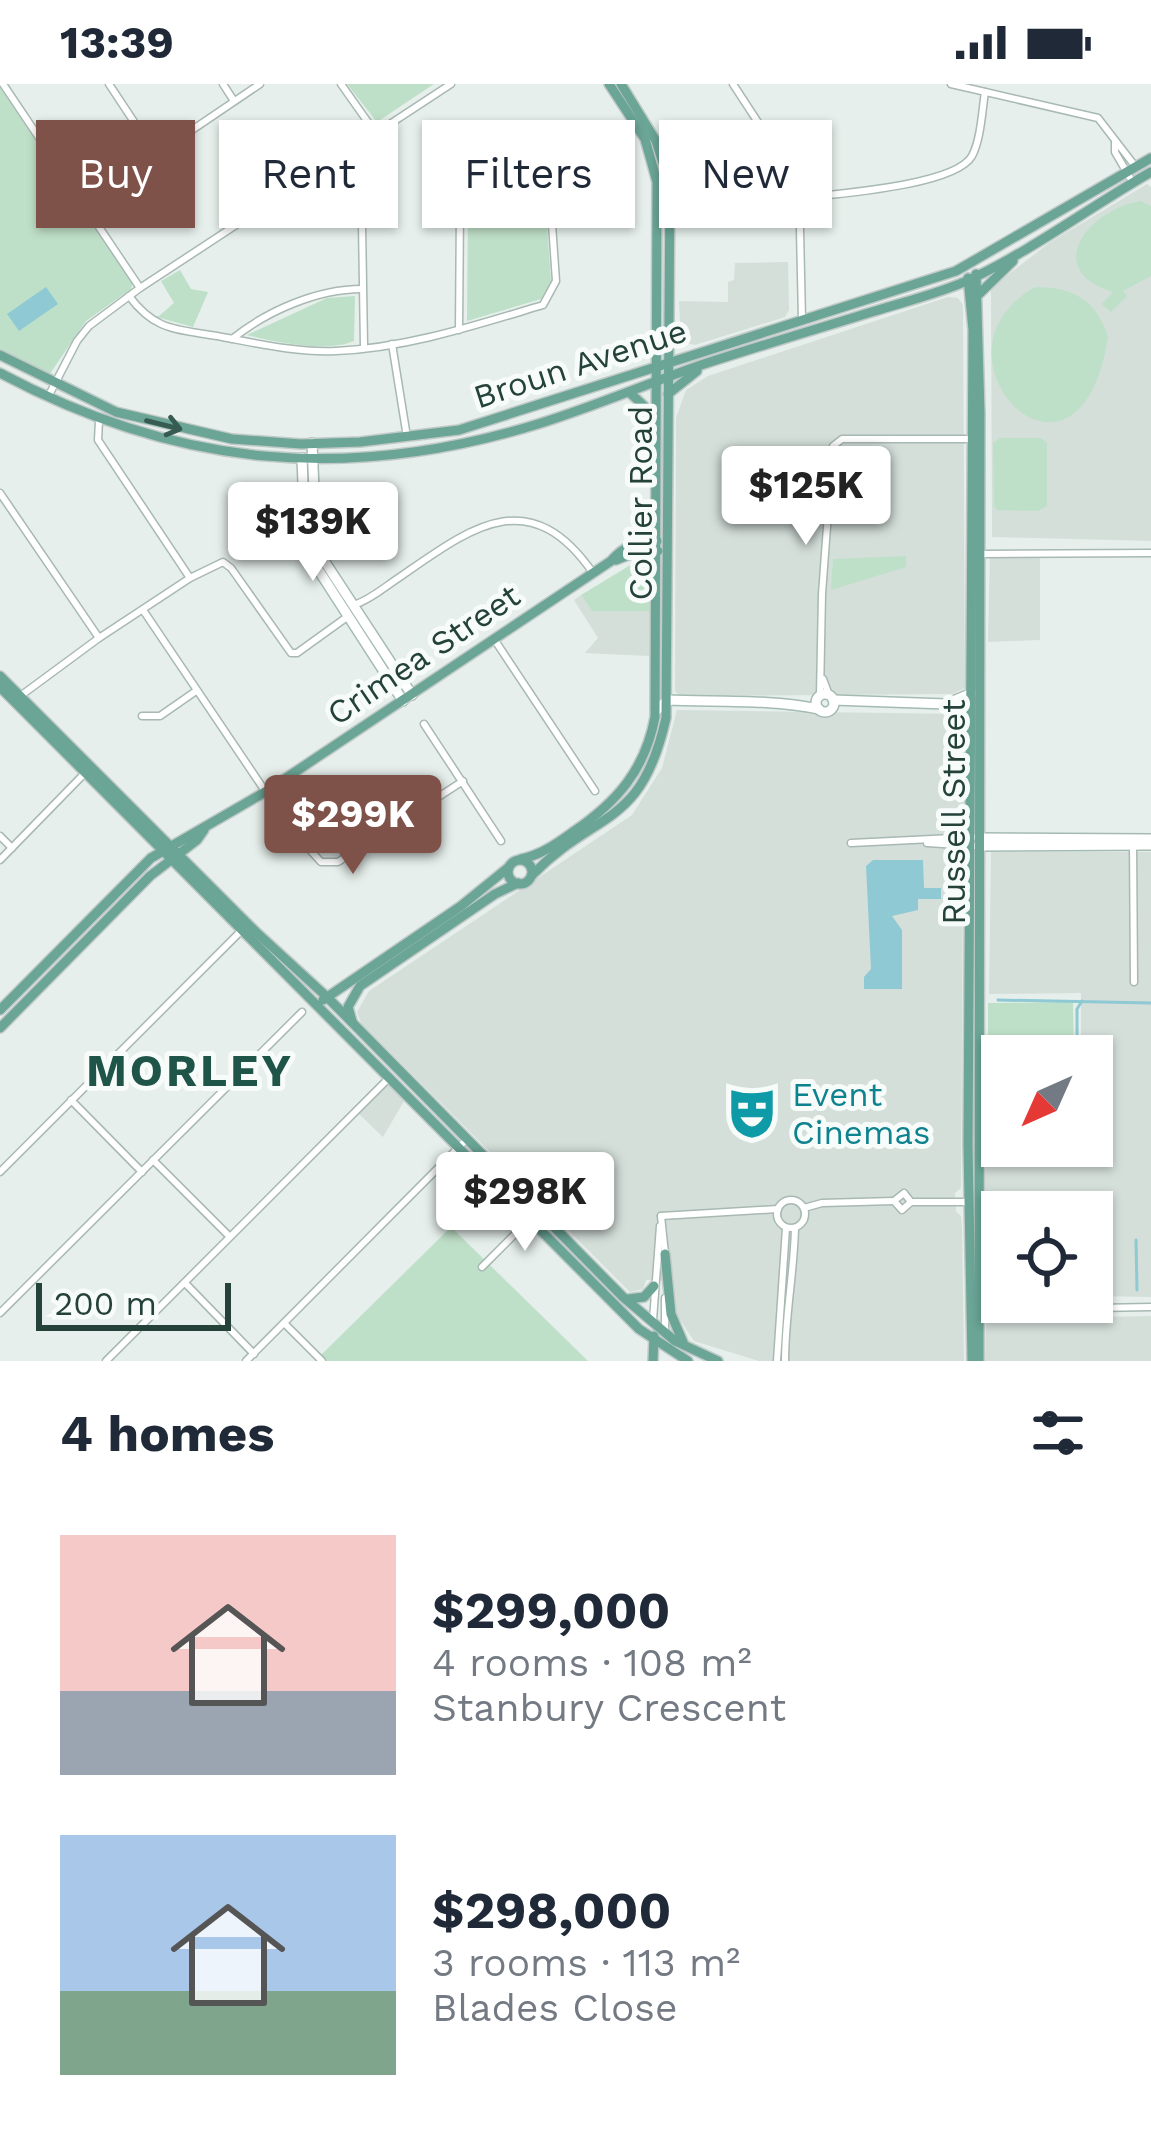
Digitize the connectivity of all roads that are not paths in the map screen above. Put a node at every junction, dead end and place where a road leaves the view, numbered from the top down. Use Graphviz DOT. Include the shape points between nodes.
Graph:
graph roads {
  1 [pos="109,84"];
  2 [pos="223,84"];
  3 [pos="260,84"];
  4 [pos="341,84"];
  5 [pos="452,84"];
  6 [pos="609,84"];
  7 [pos="621,84"];
  8 [pos="733,84"];
  9 [pos="951,84"];
  10 [pos="1006,84"];
  11 [pos="8,86"];
  12 [pos="985,92"];
  13 [pos="1004,95"];
  14 [pos="234,101"];
  15 [pos="366,120"];
  16 [pos="398,120"];
  17 [pos="757,120"];
  18 [pos="659,149"];
  19 [pos="1151,158"];
  20 [pos="1131,169"];
  21 [pos="1142,177"];
  22 [pos="659,193"];
  23 [pos="832,194"];
  24 [pos="234,228"];
  25 [pos="362,228"];
  26 [pos="663,228"];
  27 [pos="663,228"];
  28 [pos="800,228"];
  29 [pos="1021,253"];
  30 [pos="969,265"];
  31 [pos="972,278"];
  32 [pos="140,288"];
  33 [pos="949,288"];
  34 [pos="362,290"];
  35 [pos="130,296"];
  36 [pos="976,298"];
  37 [pos="802,320"];
  38 [pos="459,330"];
  39 [pos="667,333"];
  40 [pos="232,339"];
  41 [pos="392,344"];
  42 [pos="364,346"];
  43 [pos="0,355"];
  44 [pos="689,357"];
  45 [pos="712,362"];
  46 [pos="0,373"];
  47 [pos="662,373"];
  48 [pos="55,385"];
  49 [pos="628,391"];
  50 [pos="668,394"];
  51 [pos="48,399"];
  52 [pos="99,421"];
  53 [pos="656,430"];
  54 [pos="407,437"];
  55 [pos="976,439"];
  56 [pos="307,444"];
  57 [pos="307,458"];
  58 [pos="0,493"];
  59 [pos="655,546"];
  60 [pos="669,546"];
  61 [pos="1151,553"];
  62 [pos="976,554"];
  63 [pos="593,573"];
  64 [pos="190,578"];
  65 [pos="354,605"];
  66 [pos="143,610"];
  67 [pos="347,617"];
  68 [pos="99,638"];
  69 [pos="494,640"];
  70 [pos="0,676"];
  71 [pos="0,687"];
  72 [pos="196,691"];
  73 [pos="17,698"];
  74 [pos="408,698"];
  75 [pos="667,700"];
  76 [pos="825,701"];
  77 [pos="691,703"];
  78 [pos="974,703"];
  79 [pos="946,704"];
  80 [pos="660,714"];
  81 [pos="142,716"];
  82 [pos="424,724"];
  83 [pos="88,771"];
  84 [pos="463,781"];
  85 [pos="595,791"];
  86 [pos="265,792"];
  87 [pos="0,836"];
  88 [pos="500,842"];
  89 [pos="975,842"];
  90 [pos="1133,842"];
  91 [pos="1151,842"];
  92 [pos="851,843"];
  93 [pos="11,848"];
  94 [pos="170,852"];
  95 [pos="0,860"];
  96 [pos="521,860"];
  97 [pos="509,867"];
  98 [pos="532,875"];
  99 [pos="518,884"];
  100 [pos="246,927"];
  101 [pos="979,967"];
  102 [pos="968,974"];
  103 [pos="1134,982"];
  104 [pos="360,986"];
  105 [pos="0,991"];
  106 [pos="325,1004"];
  107 [pos="14,1005"];
  108 [pos="0,1010"];
  109 [pos="302,1012"];
  110 [pos="353,1024"];
  111 [pos="0,1028"];
  112 [pos="390,1076"];
  113 [pos="70,1100"];
  114 [pos="464,1143"];
  115 [pos="153,1160"];
  116 [pos="0,1172"];
  117 [pos="142,1172"];
  118 [pos="974,1202"];
  119 [pos="805,1208"];
  120 [pos="778,1209"];
  121 [pos="534,1215"];
  122 [pos="661,1216"];
  123 [pos="791,1228"];
  124 [pos="229,1236"];
  125 [pos="665,1255"];
  126 [pos="482,1267"];
  127 [pos="184,1282"];
  128 [pos="654,1286"];
  129 [pos="623,1297"];
  130 [pos="975,1306"];
  131 [pos="1151,1306"];
  132 [pos="0,1313"];
  133 [pos="286,1324"];
  134 [pos="653,1324"];
  135 [pos="665,1334"];
  136 [pos="660,1344"];
  137 [pos="688,1348"];
  138 [pos="254,1354"];
  139 [pos="106,1361"];
  140 [pos="246,1361"];
  141 [pos="322,1361"];
  142 [pos="652,1361"];
  143 [pos="665,1361"];
  144 [pos="688,1361"];
  145 [pos="718,1361"];
  146 [pos="781,1361"];
  147 [pos="976,1361"];
  1 -- 14 [label="street" via="161,151"];
  2 -- 14 [label="street"];
  3 -- 14 [label="street"];
  4 -- 15 [label="street"];
  5 -- 16 [label="street"];
  6 -- 22 [label="main road, Collier Road" via="650,151"];
  7 -- 18 [label="main road, Collier Road"];
  8 -- 17 [label="street"];
  9 -- 12 [label="street"];
  10 -- 13 [label="street"];
  11 -- 32 [label="street"];
  12 -- 13 [label="street"];
  12 -- 23 [label="street" via="974,152 961,167 900,186"];
  13 -- 20 [label="street" via="1091,115"];
  19 -- 20 [label="main road, Broun Avenue"];
  20 -- 21 [label="street"];
  20 -- 30 [label="main road, Broun Avenue"];
  21 -- 29 [label="main road, Broun Avenue"];
  24 -- 32 [label="street"];
  25 -- 34 [label="street"];
  26 -- 39 [label="main road, Collier Road"];
  27 -- 47 [label="main road, Collier Road"];
  28 -- 37 [label="street"];
  29 -- 31 [label="main road, Broun Avenue"];
  29 -- 36 [label="main road"];
  30 -- 31 [label="main road, Russell Street"];
  30 -- 37 [label="main road, Broun Avenue"];
  31 -- 33 [label="main road, Broun Avenue"];
  31 -- 36 [label="main road, Russell Street"];
  32 -- 35 [label="street"];
  33 -- 36 [label="main road"];
  33 -- 45 [label="main road, Broun Avenue"];
  34 -- 40 [label="street" via="320,293"];
  34 -- 42 [label="street"];
  35 -- 40 [label="street" via="159,326"];
  35 -- 48 [label="street" via="87,328"];
  36 -- 55 [label="main road, Russell Street"];
  37 -- 44 [label="main road, Broun Avenue"];
  38 -- 38 [label="street" via="543,305 552,294 548,167 539,154 529,152 465,195"];
  38 -- 41 [label="street"];
  39 -- 44 [label="main road"];
  39 -- 47 [label="main road, Collier Road"];
  40 -- 42 [label="street" via="335,351"];
  41 -- 42 [label="street"];
  41 -- 54 [label="street"];
  43 -- 48 [label="main road, Broun Avenue"];
  44 -- 47 [label="main road, Broun Avenue"];
  45 -- 47 [label="main road, Broun Avenue"];
  45 -- 50 [label="main road"];
  46 -- 51 [label="main road, Broun Avenue"];
  47 -- 49 [label="main road, Broun Avenue"];
  47 -- 50 [label="main road, Collier Road"];
  47 -- 53 [label="main road, Collier Road"];
  47 -- 54 [label="main road, Broun Avenue"];
  48 -- 51 [label="street"];
  48 -- 56 [label="main road, Broun Avenue, one-way" via="173,428"];
  49 -- 53 [label="main road"];
  49 -- 57 [label="main road, Broun Avenue" via="464,442"];
  50 -- 60 [label="main road, Collier Road"];
  51 -- 52 [label="main road, Broun Avenue"];
  52 -- 57 [label="main road, Broun Avenue" via="165,442"];
  52 -- 64 [label="street" via="98,440"];
  53 -- 59 [label="main road, Collier Road"];
  54 -- 56 [label="main road, Broun Avenue"];
  55 -- 62 [label="main road, Russell Street"];
  55 -- 76 [label="street" via="838,440 832,450"];
  56 -- 57 [label="street"];
  57 -- 65 [label="street" via="323,559"];
  57 -- 67 [label="street" via="304,536"];
  58 -- 68 [label="street"];
  59 -- 60 [label="main road, Crimea Street"];
  59 -- 63 [label="main road, Crimea Street" via="634,544"];
  59 -- 80 [label="main road, Collier Road"];
  60 -- 75 [label="main road, Collier Road"];
  61 -- 62 [label="street"];
  62 -- 78 [label="main road, Russell Street"];
  63 -- 65 [label="street" via="546,528 493,521"];
  63 -- 69 [label="main road, Crimea Street"];
  64 -- 66 [label="street"];
  64 -- 67 [label="street" via="223,562 291,653"];
  65 -- 74 [label="street"];
  66 -- 68 [label="street"];
  66 -- 72 [label="street"];
  67 -- 74 [label="street"];
  68 -- 73 [label="street"];
  69 -- 74 [label="main road, Crimea Street"];
  69 -- 85 [label="street"];
  70 -- 73 [label="main road"];
  71 -- 73 [label="main road"];
  72 -- 81 [label="street" via="160,716"];
  72 -- 86 [label="street"];
  73 -- 83 [label="main road"];
  74 -- 86 [label="main road, Crimea Street"];
  75 -- 77 [label="street"];
  75 -- 80 [label="street"];
  76 -- 77 [label="street"];
  76 -- 79 [label="street"];
  77 -- 80 [label="street"];
  78 -- 79 [label="street"];
  78 -- 79 [label="street"];
  78 -- 89 [label="main road, Russell Street"];
  80 -- 96 [label="main road, Collier Road" via="618,796 561,841"];
  80 -- 98 [label="main road, Collier Road" via="653,766 632,799"];
  82 -- 84 [label="street"];
  83 -- 93 [label="street"];
  83 -- 94 [label="main road"];
  84 -- 86 [label="street" via="329,864 296,836"];
  84 -- 88 [label="street"];
  86 -- 94 [label="main road, Crimea Street"];
  87 -- 93 [label="street"];
  89 -- 90 [label="street"];
  89 -- 92 [label="street"];
  89 -- 101 [label="main road, Russell Street"];
  89 -- 102 [label="main road, Russell Street"];
  90 -- 91 [label="street"];
  90 -- 103 [label="street"];
  93 -- 95 [label="street"];
  94 -- 100 [label="main road"];
  94 -- 107 [label="main road, Crimea Street"];
  96 -- 97 [label="main road"];
  96 -- 98 [label="main road"];
  97 -- 99 [label="main road"];
  97 -- 106 [label="main road"];
  98 -- 99 [label="main road"];
  99 -- 104 [label="main road"];
  100 -- 106 [label="main road"];
  100 -- 113 [label="street"];
  101 -- 102 [label="main road"];
  101 -- 118 [label="main road, Russell Street"];
  102 -- 118 [label="main road, Russell Street"];
  104 -- 106 [label="main road"];
  104 -- 110 [label="main road" via="348,1007"];
  105 -- 107 [label="street"];
  106 -- 110 [label="main road"];
  106 -- 112 [label="main road"];
  107 -- 108 [label="main road, Crimea Street"];
  107 -- 111 [label="main road, Crimea Street"];
  109 -- 115 [label="street"];
  110 -- 114 [label="main road"];
  112 -- 114 [label="main road"];
  112 -- 124 [label="street"];
  113 -- 116 [label="street"];
  113 -- 117 [label="street"];
  114 -- 121 [label="main road"];
  114 -- 133 [label="street"];
  115 -- 117 [label="street"];
  115 -- 124 [label="street"];
  117 -- 132 [label="street"];
  118 -- 119 [label="street"];
  118 -- 130 [label="main road, Russell Street"];
  119 -- 120 [label="street" via="792,1199"];
  119 -- 123 [label="street"];
  120 -- 122 [label="street"];
  120 -- 123 [label="street" via="779,1222"];
  121 -- 126 [label="street"];
  121 -- 129 [label="main road"];
  121 -- 136 [label="main road"];
  122 -- 125 [label="street"];
  122 -- 128 [label="street"];
  123 -- 146 [label="street" via="794,1272"];
  124 -- 127 [label="street"];
  125 -- 135 [label="street"];
  125 -- 137 [label="main road" via="670,1313"];
  127 -- 138 [label="street"];
  127 -- 139 [label="street"];
  128 -- 129 [label="main road" via="643,1298"];
  128 -- 134 [label="street"];
  129 -- 134 [label="main road"];
  130 -- 131 [label="street"];
  130 -- 147 [label="main road, Russell Street"];
  133 -- 138 [label="street"];
  133 -- 141 [label="street"];
  134 -- 135 [label="main road"];
  134 -- 136 [label="main road"];
  135 -- 136 [label="main road"];
  135 -- 137 [label="main road"];
  136 -- 142 [label="main road"];
  136 -- 143 [label="main road"];
  136 -- 144 [label="main road"];
  137 -- 145 [label="main road"];
  138 -- 140 [label="street"];
}
